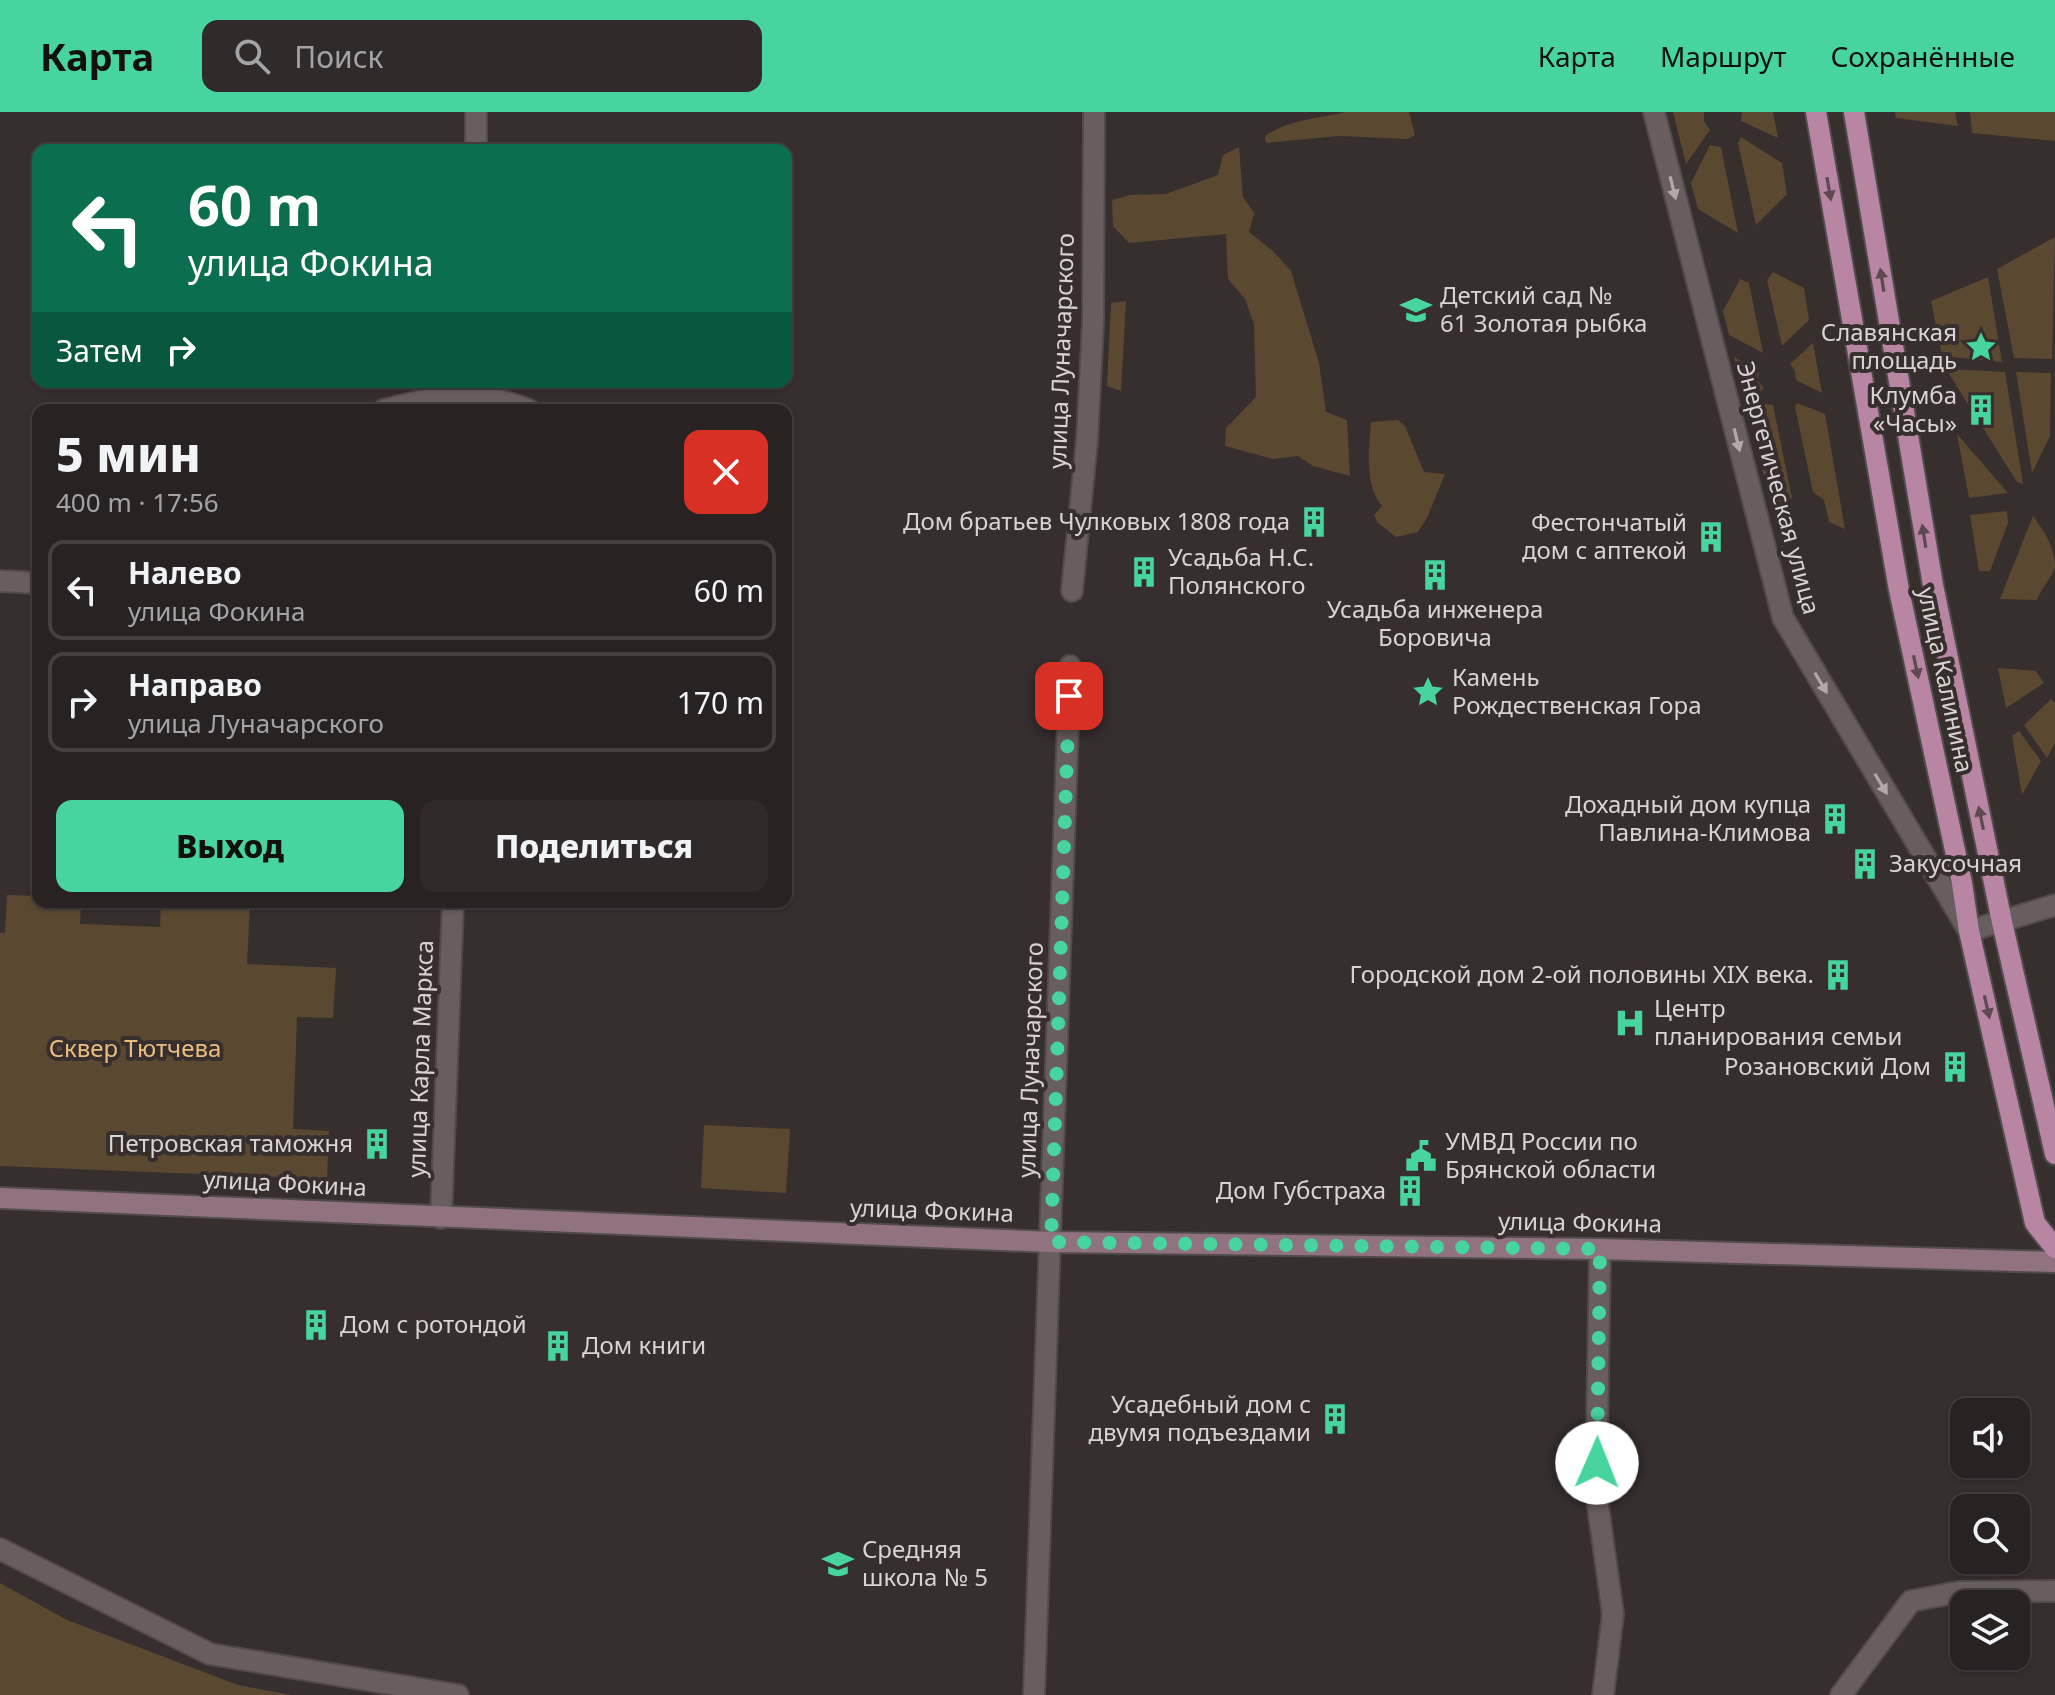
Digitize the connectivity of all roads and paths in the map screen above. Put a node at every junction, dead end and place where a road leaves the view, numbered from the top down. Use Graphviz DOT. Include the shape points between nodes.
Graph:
graph roads {
  1 [pos="476,112"];
  2 [pos="1094,112"];
  3 [pos="1654,112"];
  4 [pos="1816,112"];
  5 [pos="1854,112"];
  6 [pos="476,144"];
  7 [pos="473,389"];
  8 [pos="408,404"];
  9 [pos="514,404"];
  10 [pos="0,581"];
  11 [pos="32,583"];
  12 [pos="1072,591"];
  13 [pos="1070,666"];
  14 [pos="2055,905"];
  15 [pos="453,908"];
  16 [pos="2002,922"];
  17 [pos="1969,931"];
  18 [pos="2055,1154"];
  19 [pos="0,1198"];
  20 [pos="441,1218"];
  21 [pos="1051,1242"];
  22 [pos="2055,1248"];
  23 [pos="1600,1249"];
  24 [pos="2055,1262"];
  25 [pos="0,1549"];
  26 [pos="2055,1591"];
  27 [pos="458,1695"];
  28 [pos="1034,1695"];
  29 [pos="1603,1695"];
  30 [pos="1841,1695"];
  1 -- 6 [label="street"];
  2 -- 12 [label="street, улица Луначарского" via="1091,354"];
  3 -- 17 [label="street, Энергетическая улица, one-way" via="1783,618"];
  4 -- 17 [label="main road, улица Калинина, one-way" via="1899,590"];
  16 -- 5 [label="main road, улица Калинина, one-way" via="1931,573"];
  7 -- 8 [label="street"];
  7 -- 9 [label="street"];
  10 -- 11 [label="street"];
  13 -- 21 [label="street, улица Луначарского"];
  14 -- 16 [label="street"];
  15 -- 20 [label="street, улица Карла Маркса"];
  16 -- 17 [label="street"];
  16 -- 18 [label="main road, улица Калинина"];
  17 -- 22 [label="main road, улица Калинина, one-way" via="2035,1223"];
  19 -- 20 [label="main road, улица Фокина"];
  20 -- 21 [label="main road, улица Фокина"];
  21 -- 23 [label="main road, улица Фокина"];
  21 -- 28 [label="street, улица Луначарского"];
  23 -- 24 [label="main road, улица Фокина"];
  23 -- 29 [label="street" via="1596,1492 1613,1614"];
  25 -- 27 [label="street" via="210,1654"];
  26 -- 30 [label="street" via="1959,1592 1911,1601"];
}
